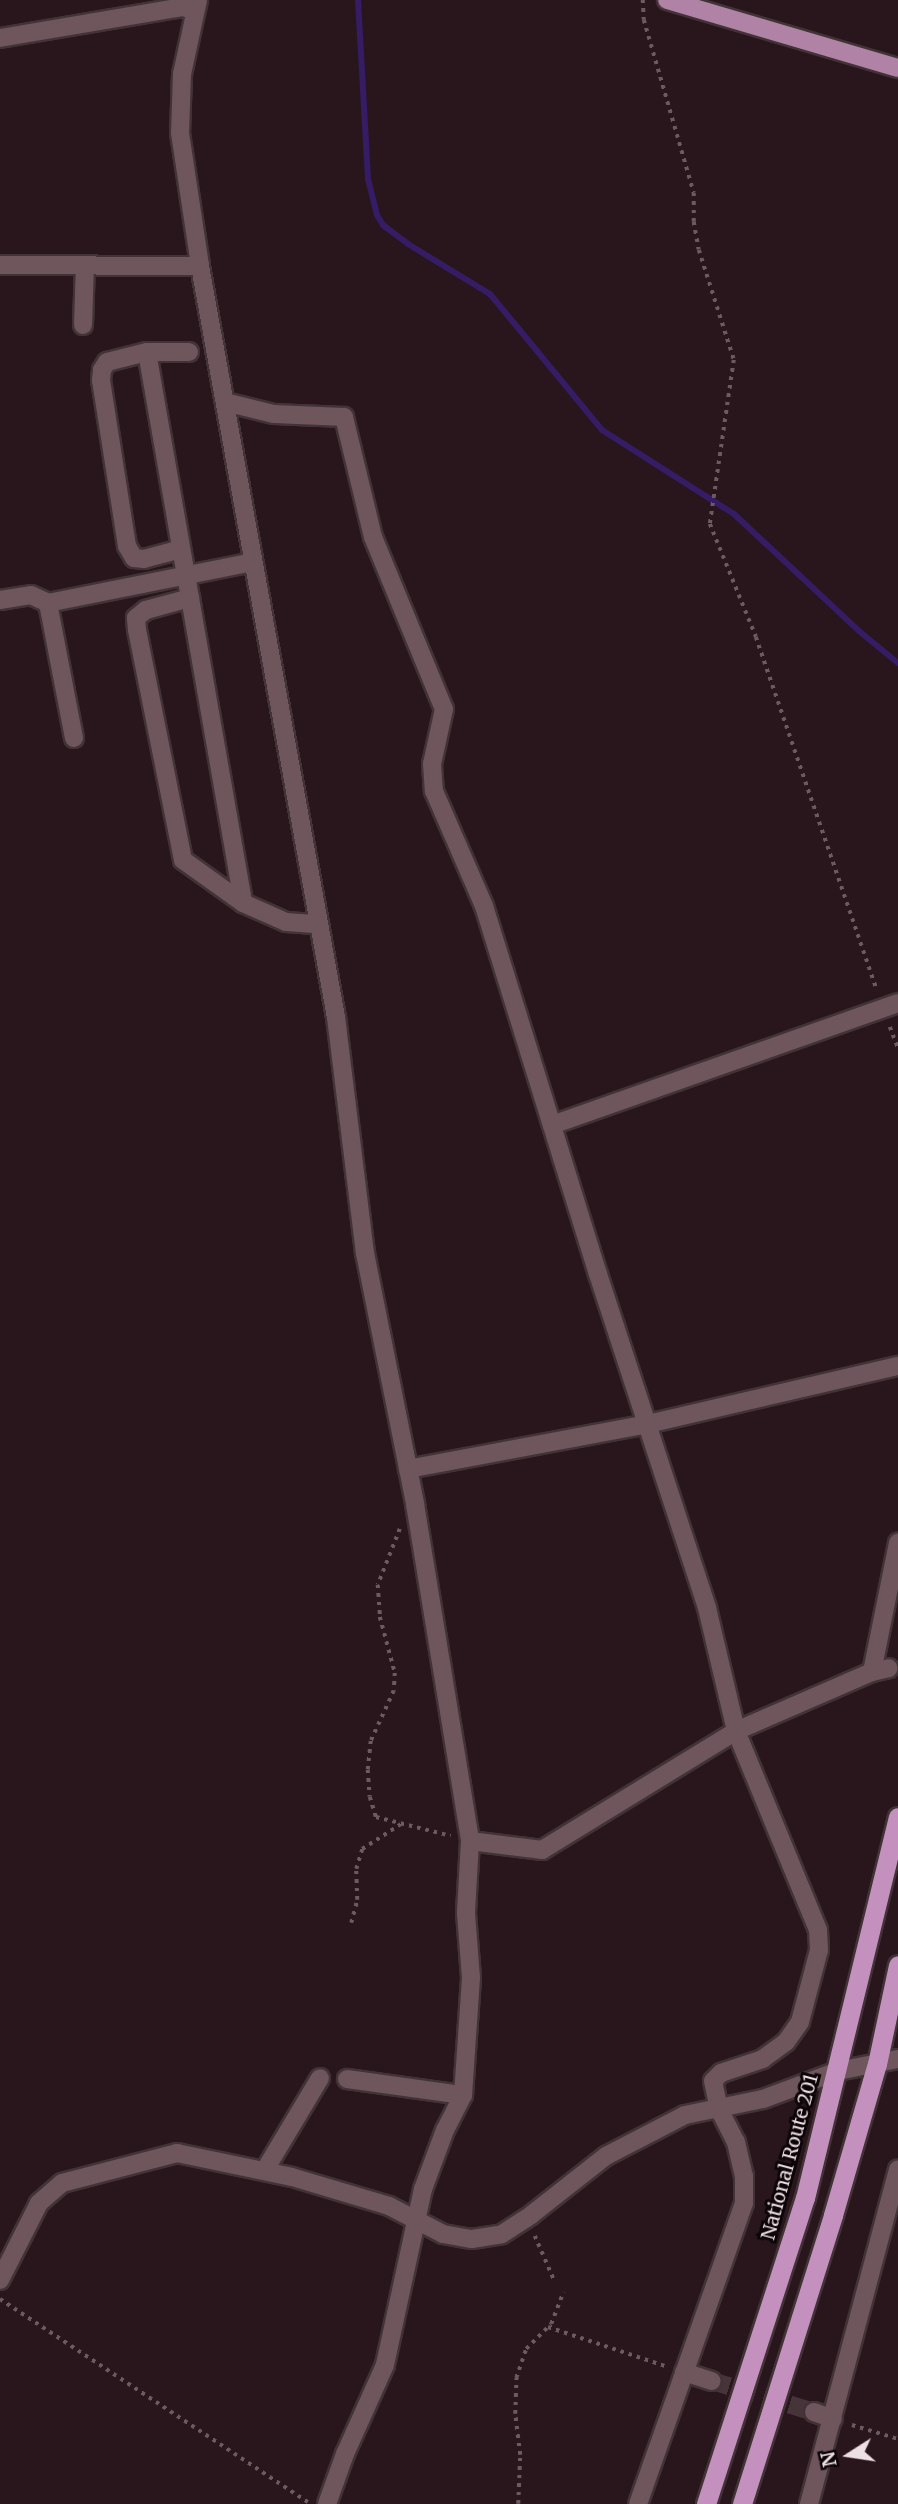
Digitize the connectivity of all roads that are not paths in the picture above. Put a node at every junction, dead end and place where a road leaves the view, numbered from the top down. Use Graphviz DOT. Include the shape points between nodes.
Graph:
graph roads {
  1 [pos="667,0"];
  2 [pos="196,5"];
  3 [pos="0,38"];
  4 [pos="898,68"];
  5 [pos="0,265"];
  6 [pos="85,265"];
  7 [pos="200,266"];
  8 [pos="83,325"];
  9 [pos="146,352"];
  10 [pos="189,352"];
  11 [pos="225,402"];
  12 [pos="181,550"];
  13 [pos="253,562"];
  14 [pos="186,575"];
  15 [pos="190,598"];
  16 [pos="0,600"];
  17 [pos="48,603"];
  18 [pos="74,738"];
  19 [pos="243,903"];
  20 [pos="318,924"];
  21 [pos="891,1006"];
  22 [pos="552,1125"];
  23 [pos="898,1366"];
  24 [pos="648,1424"];
  25 [pos="408,1469"];
  26 [pos="898,1543"];
  27 [pos="736,1731"];
  28 [pos="898,1817"];
  29 [pos="470,1841"];
  30 [pos="898,1965"];
  31 [pos="898,2059"];
  32 [pos="877,2064"];
  33 [pos="838,2071"];
  34 [pos="320,2078"];
  35 [pos="347,2079"];
  36 [pos="463,2095"];
  37 [pos="719,2109"];
  38 [pos="265,2170"];
  39 [pos="898,2170"];
  40 [pos="417,2219"];
  41 [pos="0,2280"];
  42 [pos="684,2372"];
  43 [pos="712,2381"];
  44 [pos="814,2412"];
  45 [pos="833,2419"];
  46 [pos="327,2504"];
  47 [pos="638,2504"];
  48 [pos="706,2504"];
  49 [pos="742,2504"];
  50 [pos="809,2504"];
  1 -- 4 [label="main road"];
  2 -- 3 [label="street"];
  2 -- 7 [label="street" via="182,74 180,134"];
  5 -- 6 [label="street"];
  6 -- 7 [label="street"];
  6 -- 8 [label="street"];
  7 -- 11 [label="street"];
  9 -- 10 [label="street"];
  9 -- 12 [label="street"];
  9 -- 12 [label="street" via="107,362 102,370 127,546 134,558 144,559"];
  11 -- 13 [label="street"];
  11 -- 22 [label="street" via="274,414 344,417 373,537 444,709 432,764 434,791 484,906"];
  12 -- 14 [label="street"];
  13 -- 14 [label="street"];
  13 -- 20 [label="street"];
  14 -- 15 [label="street"];
  14 -- 17 [label="street"];
  15 -- 19 [label="street"];
  15 -- 19 [label="street" via="146,610 136,618 137,630 183,860"];
  16 -- 17 [label="street" via="32,595"];
  17 -- 18 [label="street"];
  19 -- 20 [label="street" via="286,922"];
  20 -- 25 [label="street" via="336,1017 365,1253"];
  21 -- 22 [label="street"];
  22 -- 24 [label="street"];
  23 -- 24 [label="street"];
  24 -- 25 [label="street"];
  24 -- 27 [label="street" via="707,1608"];
  25 -- 29 [label="street"];
  26 -- 27 [label="street" via="880,1670"];
  27 -- 29 [label="street" via="542,1850"];
  27 -- 37 [label="street" via="818,1930 819,1950 800,2022 786,2042 763,2059 721,2073 713,2081"];
  28 -- 33 [label="highway, National Route 201"];
  29 -- 36 [label="street" via="466,1913 471,1978"];
  30 -- 32 [label="highway"];
  31 -- 32 [label="street"];
  32 -- 33 [label="street"];
  32 -- 49 [label="highway"];
  33 -- 37 [label="street" via="763,2099"];
  33 -- 48 [label="highway, National Route 201" via="805,2198"];
  34 -- 38 [label="street"];
  35 -- 36 [label="street"];
  36 -- 40 [label="street" via="423,2189"];
  37 -- 40 [label="street" via="685,2115 606,2156 502,2234 472,2239 443,2234"];
  37 -- 42 [label="street" via="736,2142 744,2176 744,2203"];
  38 -- 40 [label="street" via="389,2206"];
  38 -- 41 [label="street" via="177,2153 62,2183 38,2203"];
  39 -- 45 [label="street"];
  40 -- 46 [label="street" via="385,2365"];
  42 -- 43 [label="street"];
  42 -- 47 [label="street"];
  44 -- 45 [label="street"];
  45 -- 50 [label="street"];
}
